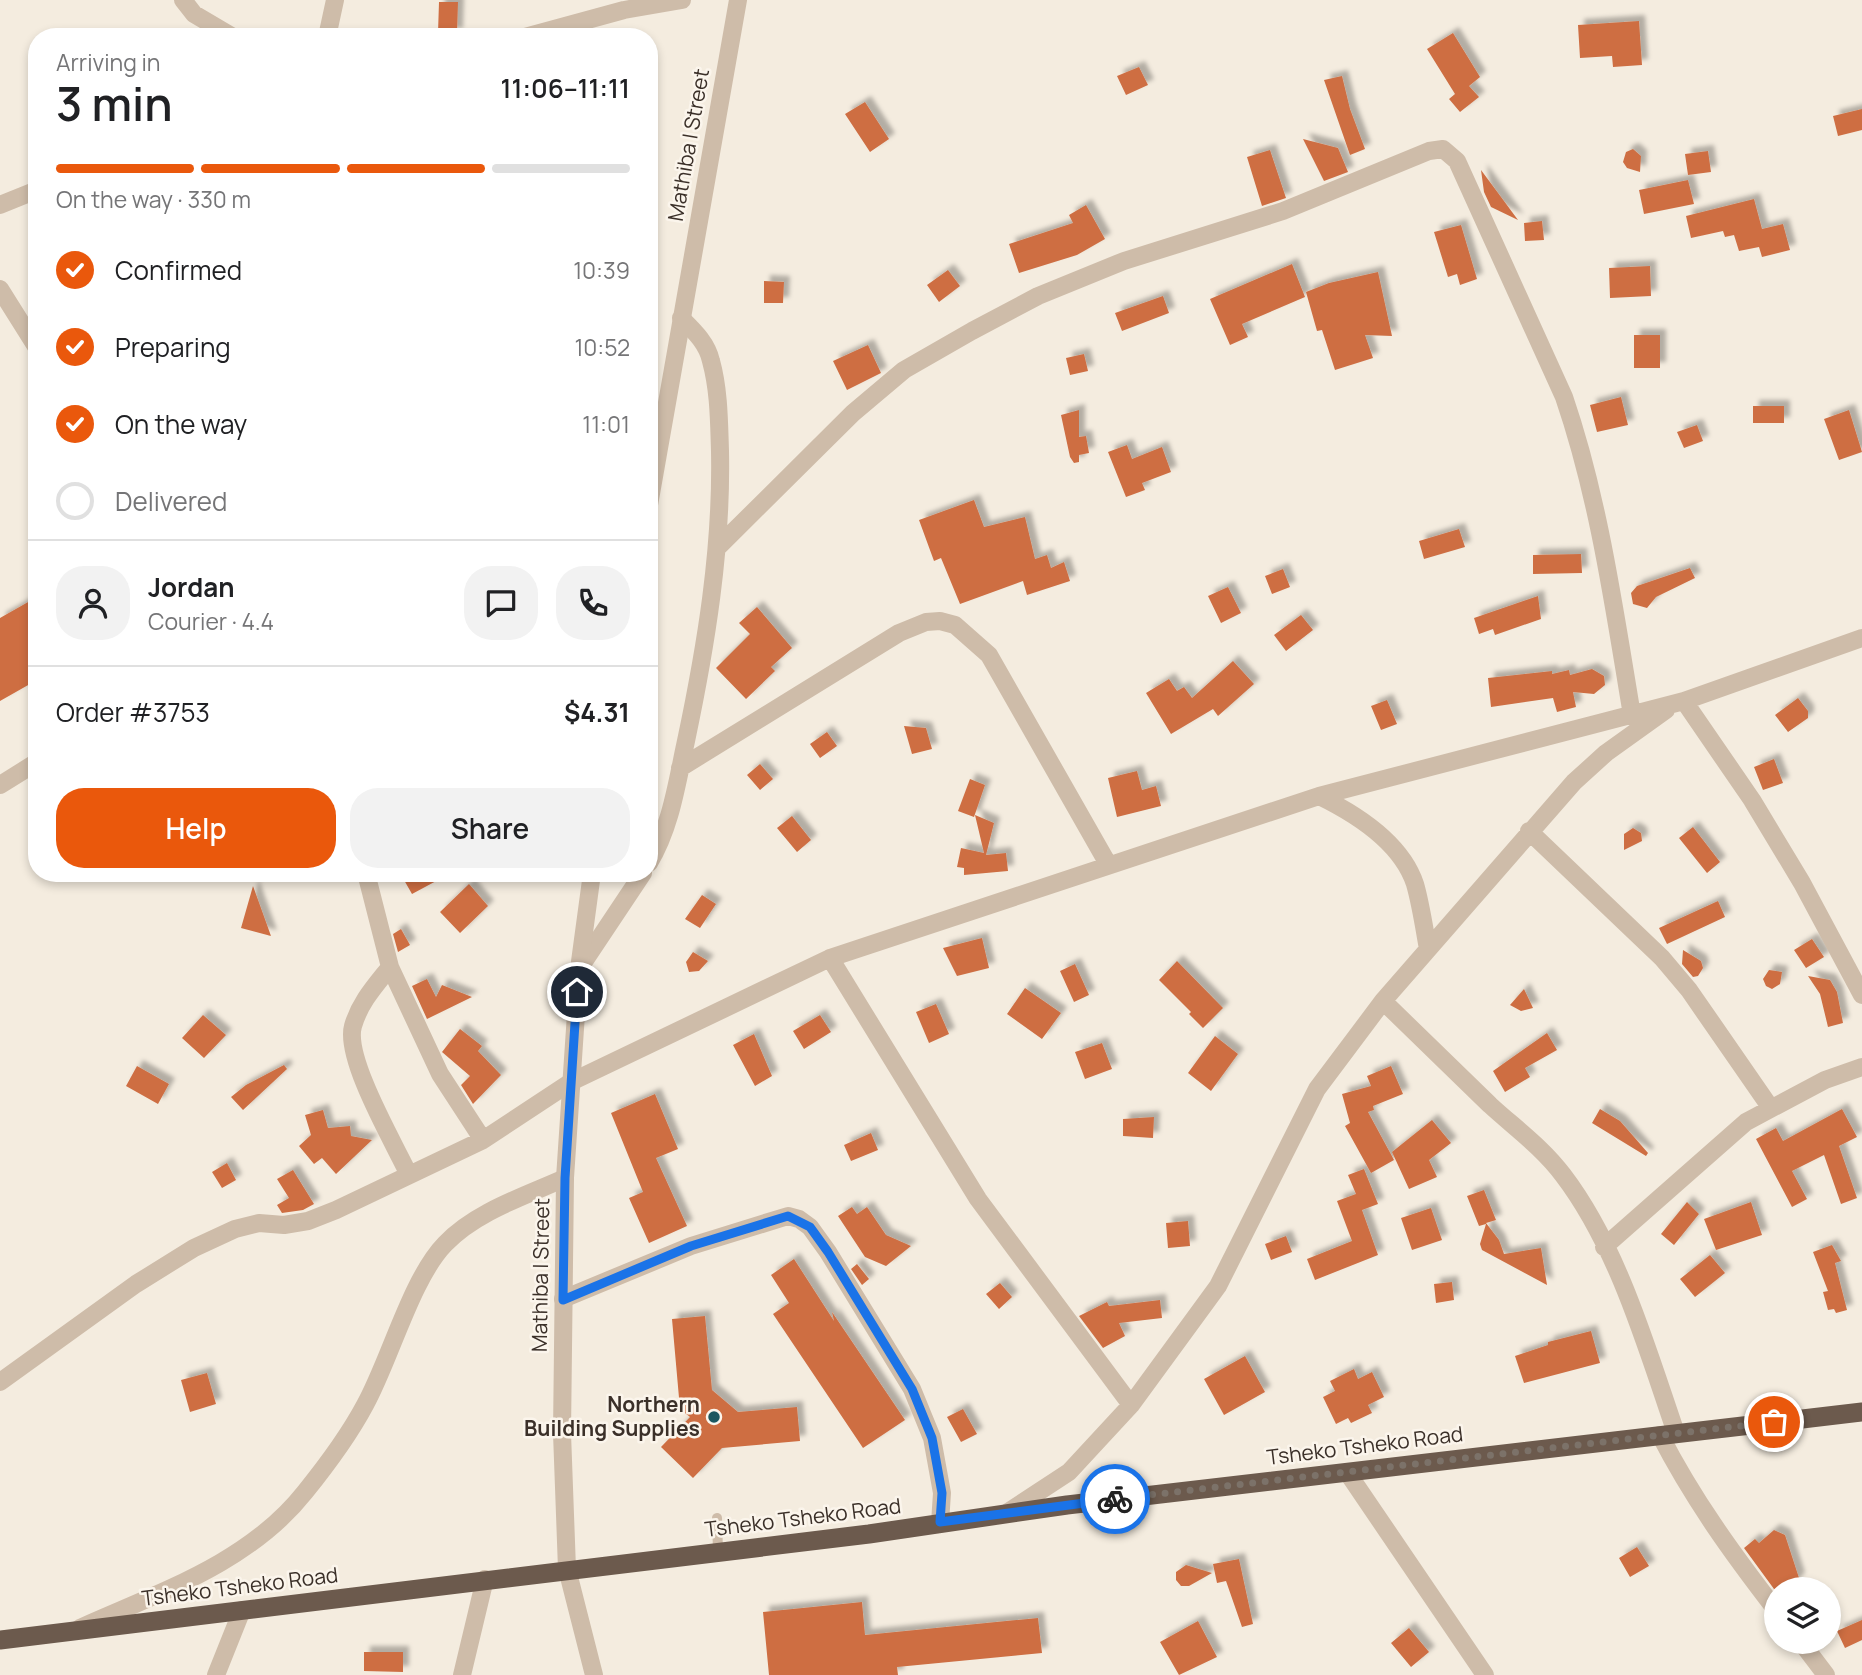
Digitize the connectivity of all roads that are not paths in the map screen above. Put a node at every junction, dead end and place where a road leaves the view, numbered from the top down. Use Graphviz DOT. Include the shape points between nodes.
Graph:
graph roads {
  1 [pos="183,0"];
  2 [pos="335,0"];
  3 [pos="682,0"];
  4 [pos="738,0"];
  5 [pos="217,28"];
  6 [pos="329,28"];
  7 [pos="558,28"];
  8 [pos="28,194"];
  9 [pos="0,205"];
  10 [pos="0,289"];
  11 [pos="681,318"];
  12 [pos="28,334"];
  13 [pos="658,452"];
  14 [pos="717,548"];
  15 [pos="1862,638"];
  16 [pos="1680,701"];
  17 [pos="1632,715"];
  18 [pos="28,768"];
  19 [pos="680,768"];
  20 [pos="0,785"];
  21 [pos="1319,796"];
  22 [pos="1529,831"];
  23 [pos="658,843"];
  24 [pos="1108,864"];
  25 [pos="368,882"];
  26 [pos="591,882"];
  27 [pos="637,882"];
  28 [pos="1429,949"];
  29 [pos="830,958"];
  30 [pos="390,967"];
  31 [pos="579,969"];
  32 [pos="1862,995"];
  33 [pos="1382,1001"];
  34 [pos="1862,1067"];
  35 [pos="571,1083"];
  36 [pos="1770,1107"];
  37 [pos="483,1140"];
  38 [pos="409,1175"];
  39 [pos="565,1178"];
  40 [pos="1604,1247"];
  41 [pos="563,1300"];
  42 [pos="0,1382"];
  43 [pos="1131,1405"];
  44 [pos="1858,1417"];
  45 [pos="1668,1434"];
  46 [pos="1347,1472"];
  47 [pos="1002,1516"];
  48 [pos="717,1518"];
  49 [pos="940,1522"];
  50 [pos="718,1552"];
  51 [pos="567,1569"];
  52 [pos="485,1579"];
  53 [pos="1764,1594"];
  54 [pos="242,1610"];
  55 [pos="73,1631"];
  56 [pos="0,1640"];
  57 [pos="1810,1654"];
  58 [pos="216,1675"];
  59 [pos="462,1675"];
  60 [pos="594,1675"];
  61 [pos="1485,1675"];
  62 [pos="1826,1675"];
  1 -- 5 [label="street"];
  2 -- 6 [label="street"];
  3 -- 7 [label="street"];
  4 -- 11 [label="street, Mathiba I Street"];
  8 -- 9 [label="street"];
  10 -- 12 [label="street"];
  11 -- 13 [label="street, Mathiba I Street"];
  11 -- 14 [label="street" via="707,348 717,391 721,485"];
  14 -- 17 [label="street" via="894,378 972,331 1038,296 1124,261 1283,211 1429,150 1443,149 1457,161 1577,435"];
  14 -- 19 [label="street"];
  15 -- 16 [label="street"];
  16 -- 17 [label="street"];
  16 -- 22 [label="street" via="1606,752"];
  16 -- 32 [label="street" via="1802,883"];
  17 -- 21 [label="street"];
  18 -- 20 [label="street"];
  19 -- 23 [label="street"];
  19 -- 24 [label="street" via="899,632 940,621 955,625 989,655"];
  21 -- 24 [label="street"];
  21 -- 28 [label="street" via="1350,812 1396,852 1414,882"];
  22 -- 28 [label="street"];
  22 -- 36 [label="street" via="1662,958"];
  24 -- 29 [label="street"];
  25 -- 30 [label="street"];
  26 -- 31 [label="street, Mathiba I Street"];
  27 -- 31 [label="street"];
  28 -- 33 [label="street"];
  29 -- 35 [label="street"];
  29 -- 43 [label="street" via="978,1199"];
  30 -- 37 [label="street" via="440,1074"];
  30 -- 38 [label="street" via="363,1001 352,1029 363,1081"];
  31 -- 35 [label="street, Mathiba I Street"];
  33 -- 40 [label="street" via="1539,1146 1579,1199"];
  33 -- 43 [label="street" via="1317,1089 1218,1286"];
  34 -- 36 [label="street"];
  35 -- 37 [label="street"];
  35 -- 39 [label="street, Mathiba I Street"];
  36 -- 40 [label="street" via="1726,1137"];
  37 -- 38 [label="street"];
  38 -- 42 [label="street" via="308,1221 259,1223 194,1248"];
  39 -- 41 [label="street, Mathiba I Street"];
  39 -- 55 [label="street" via="507,1203 446,1242 431,1260 365,1406 304,1494 259,1539 214,1567"];
  40 -- 45 [label="street" via="1636,1316"];
  41 -- 49 [label="street" via="691,1246 788,1216 799,1219 828,1252 912,1389 932,1438 942,1493"];
  41 -- 51 [label="street, Mathiba I Street"];
  43 -- 47 [label="street" via="1069,1472"];
  44 -- 45 [label="highway, Tsheko Tsheko Road"];
  45 -- 46 [label="highway, Tsheko Tsheko Road"];
  45 -- 53 [label="street" via="1693,1498"];
  46 -- 47 [label="highway, Tsheko Tsheko Road"];
  46 -- 61 [label="street"];
  47 -- 49 [label="highway, Tsheko Tsheko Road"];
  48 -- 50 [label="lane"];
  49 -- 50 [label="highway, Tsheko Tsheko Road"];
  50 -- 51 [label="highway, Tsheko Tsheko Road"];
  51 -- 52 [label="highway, Tsheko Tsheko Road"];
  51 -- 60 [label="street, Mathiba I Street"];
  52 -- 54 [label="highway, Tsheko Tsheko Road"];
  52 -- 59 [label="street"];
  54 -- 55 [label="highway, Tsheko Tsheko Road"];
  54 -- 58 [label="street"];
  55 -- 56 [label="highway, Tsheko Tsheko Road"];
  57 -- 62 [label="street"];
}
